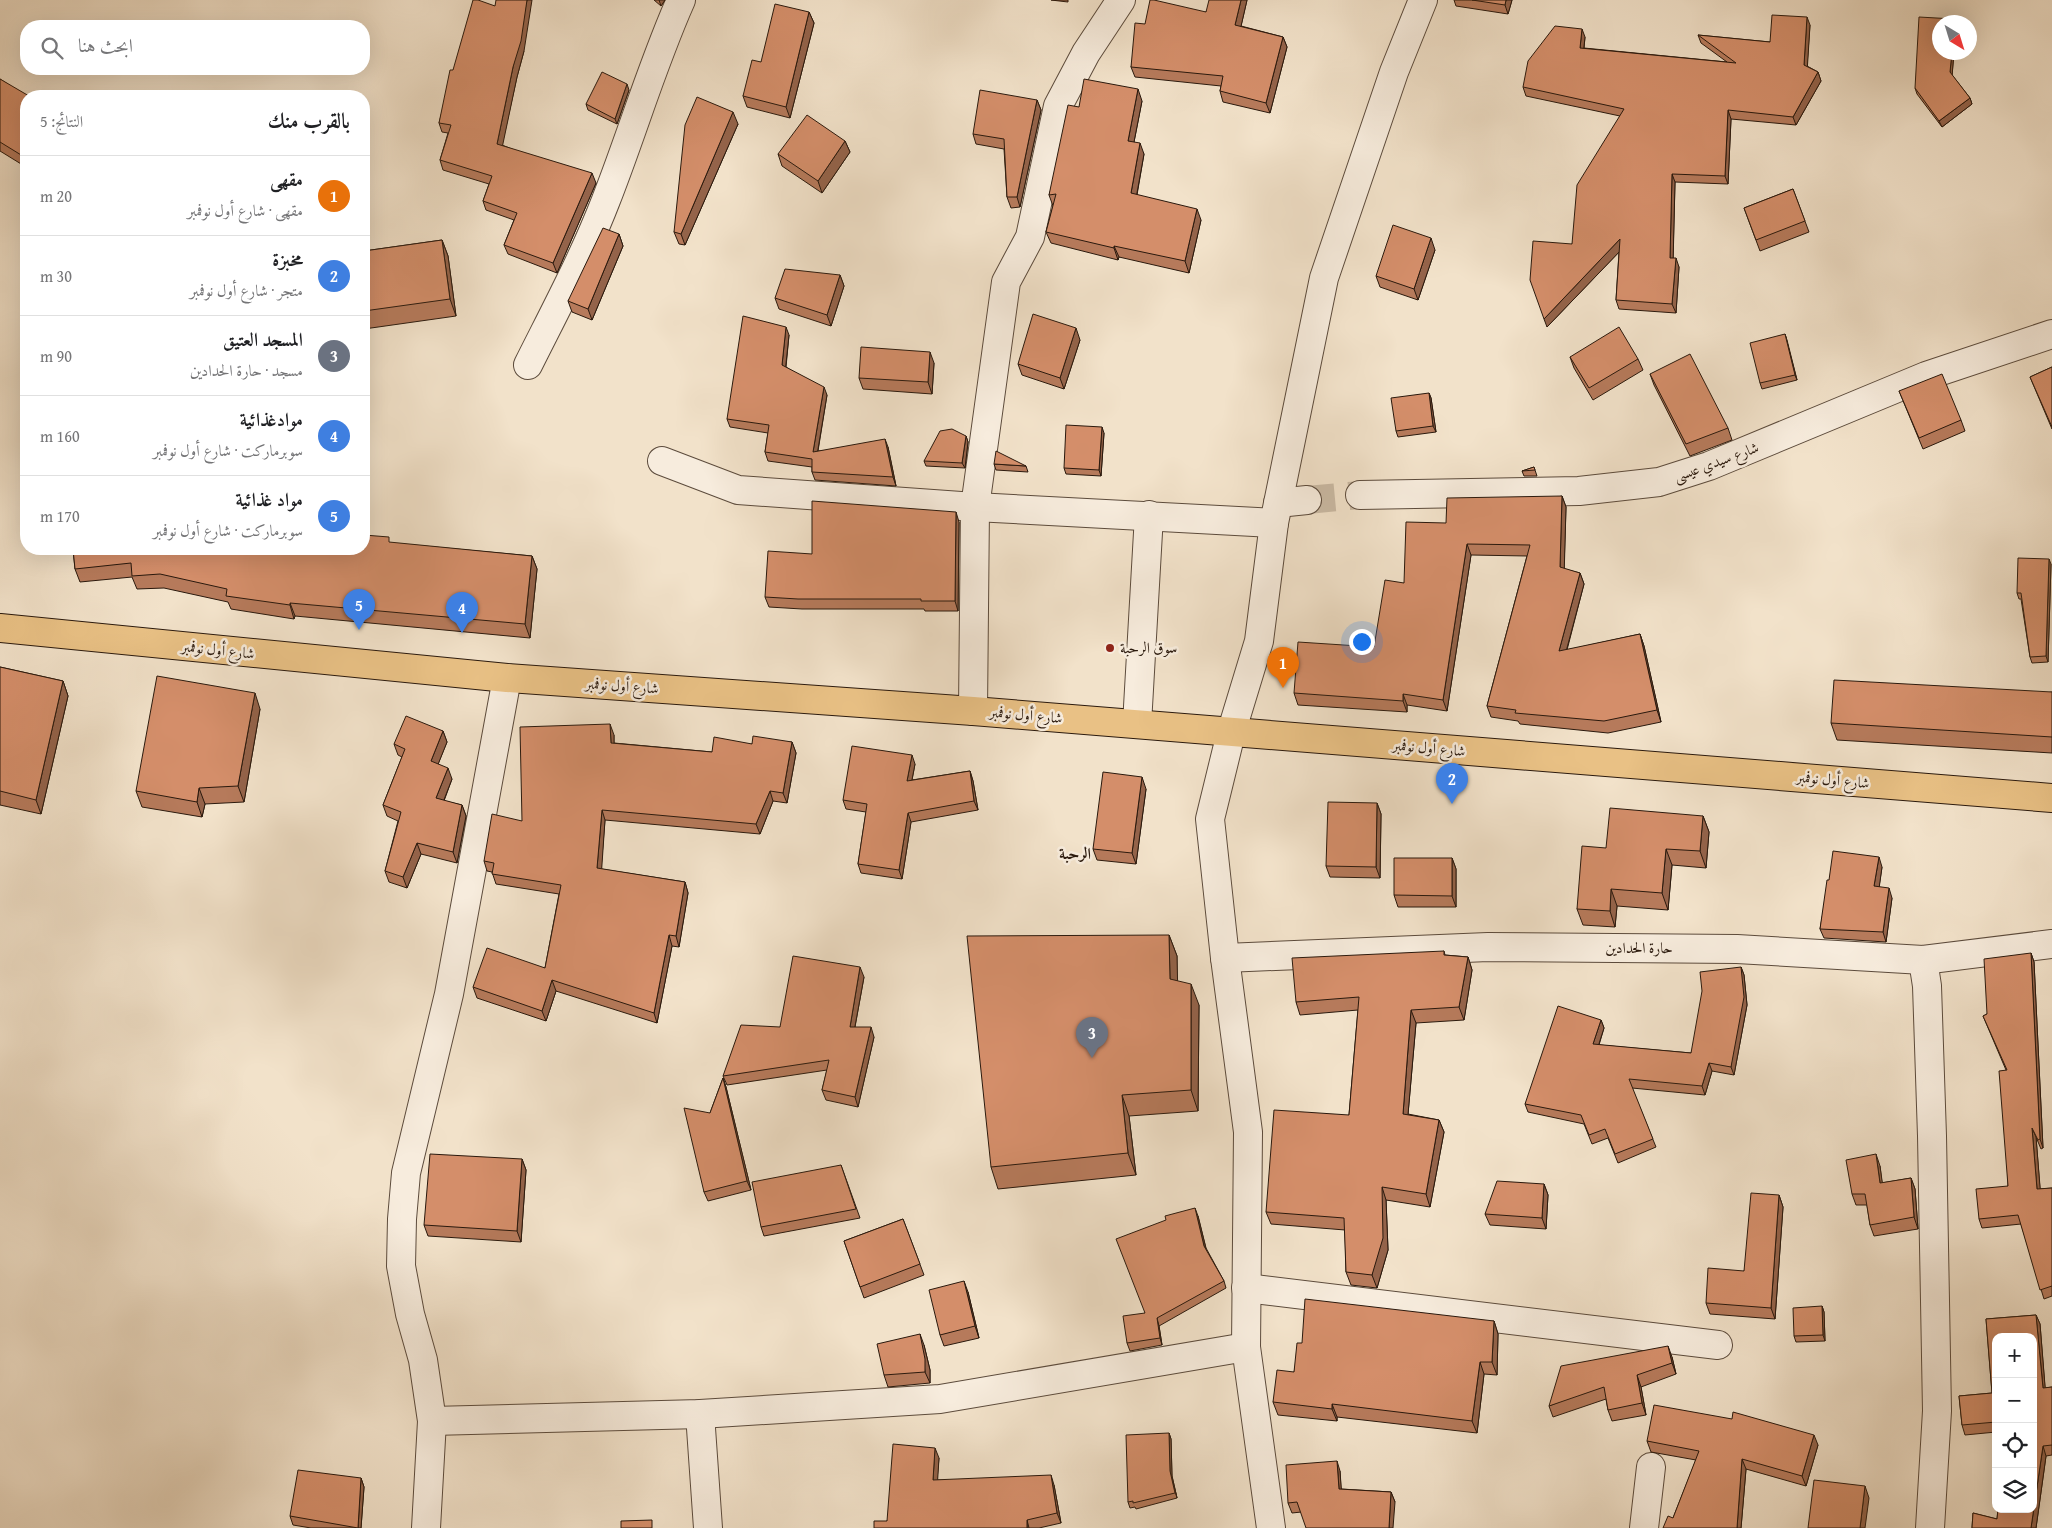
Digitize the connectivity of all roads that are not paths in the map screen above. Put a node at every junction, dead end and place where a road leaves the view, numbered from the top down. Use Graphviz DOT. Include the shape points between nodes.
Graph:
graph roads {
  1 [pos="682,0"];
  2 [pos="1121,0"];
  3 [pos="1423,0"];
  4 [pos="2052,334"];
  5 [pos="528,366"];
  6 [pos="662,460"];
  7 [pos="1360,495"];
  8 [pos="1307,500"];
  9 [pos="975,507"];
  10 [pos="1276,513"];
  11 [pos="1149,515"];
  12 [pos="0,628"];
  13 [pos="507,678"];
  14 [pos="973,711"];
  15 [pos="1137,724"];
  16 [pos="1232,732"];
  17 [pos="2052,798"];
  18 [pos="2052,944"];
  19 [pos="1225,958"];
  20 [pos="1923,960"];
  21 [pos="1246,1288"];
  22 [pos="1718,1345"];
  23 [pos="1246,1348"];
  24 [pos="700,1414"];
  25 [pos="432,1421"];
  26 [pos="1652,1467"];
  27 [pos="426,1528"];
  28 [pos="708,1528"];
  29 [pos="1271,1528"];
  30 [pos="1644,1528"];
  31 [pos="1930,1528"];
  1 -- 5 [label="street" via="664,38 606,201"];
  2 -- 9 [label="street" via="1058,106 1030,237 1006,282"];
  3 -- 10 [label="street" via="1394,72 1324,278"];
  4 -- 7 [label="street, شارع سيدي عيسى" via="1926,376 1709,466 1659,482 1579,491"];
  6 -- 9 [label="street" via="738,490"];
  8 -- 10 [label="street"];
  9 -- 11 [label="street"];
  9 -- 14 [label="street"];
  10 -- 11 [label="street"];
  10 -- 16 [label="street" via="1260,641"];
  11 -- 15 [label="street"];
  12 -- 13 [label="main road, شارع أول نوفمبر"];
  13 -- 14 [label="main road, شارع أول نوفمبر"];
  13 -- 25 [label="street" via="449,994 404,1192 401,1266 423,1360"];
  14 -- 15 [label="main road, شارع أول نوفمبر"];
  15 -- 16 [label="main road, شارع أول نوفمبر"];
  16 -- 17 [label="main road, شارع أول نوفمبر"];
  16 -- 19 [label="street" via="1210,819"];
  18 -- 20 [label="street, حارة الحدادين"];
  19 -- 20 [label="street, حارة الحدادين" via="1488,947 1737,949"];
  19 -- 21 [label="street" via="1248,1132"];
  20 -- 31 [label="street" via="1927,986 1932,1136 1937,1411"];
  21 -- 22 [label="street"];
  21 -- 23 [label="street"];
  23 -- 24 [label="street" via="940,1399"];
  23 -- 29 [label="street"];
  24 -- 25 [label="street"];
  24 -- 28 [label="street"];
  25 -- 27 [label="street"];
  26 -- 30 [label="street"];
}
